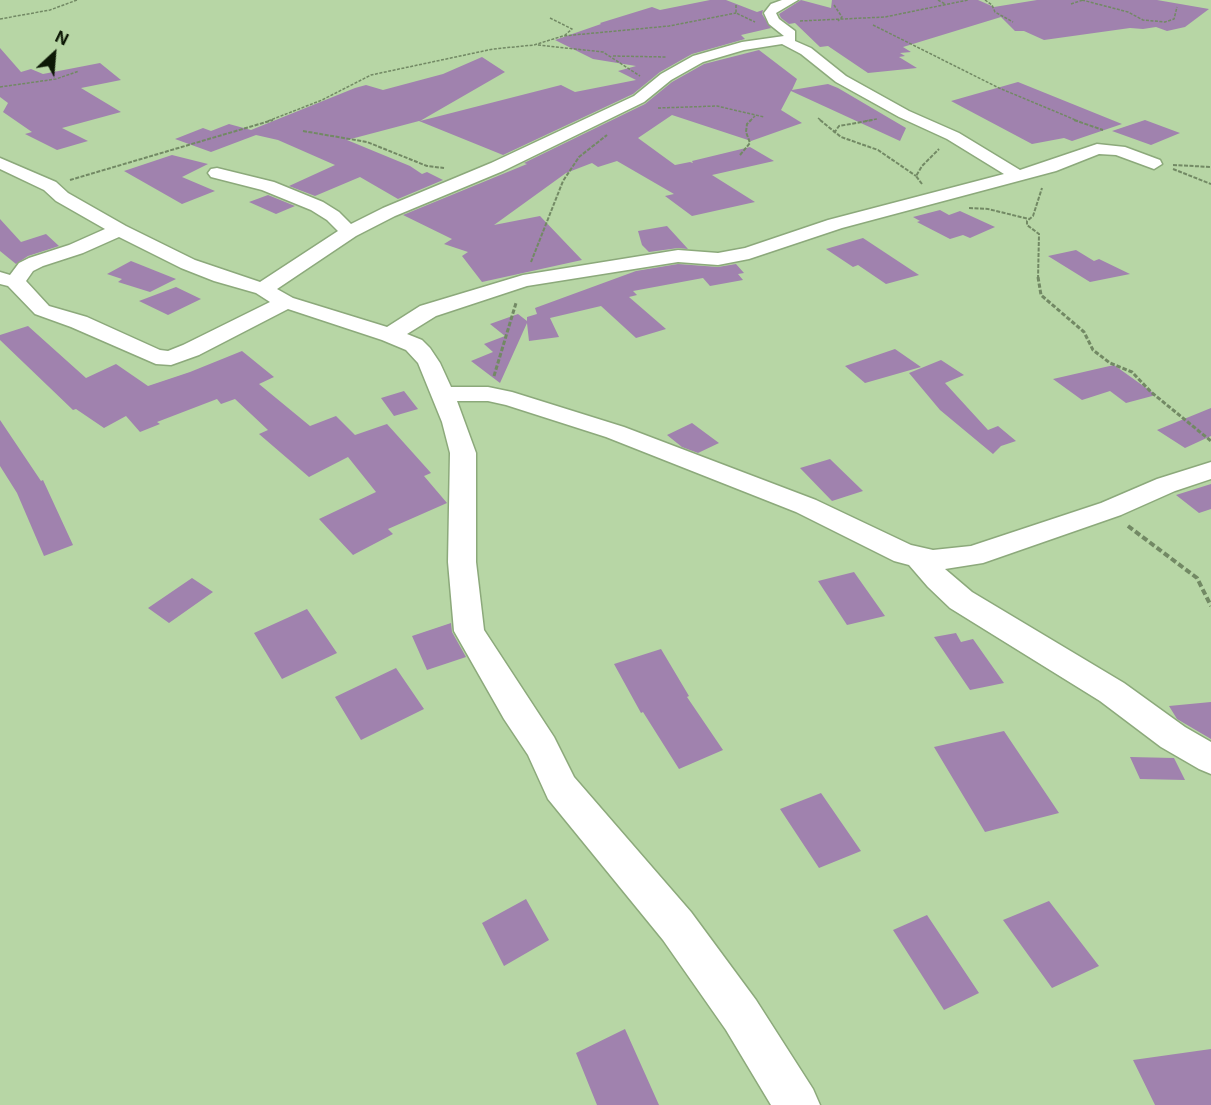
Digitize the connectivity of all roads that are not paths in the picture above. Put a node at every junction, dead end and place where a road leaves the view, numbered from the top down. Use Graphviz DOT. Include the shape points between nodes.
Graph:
graph roads {
  1 [pos="792,0"];
  2 [pos="786,40"];
  3 [pos="1154,164"];
  4 [pos="7,171"];
  5 [pos="217,173"];
  6 [pos="1019,176"];
  7 [pos="119,230"];
  8 [pos="349,232"];
  9 [pos="7,280"];
  10 [pos="275,295"];
  11 [pos="390,335"];
  12 [pos="443,394"];
  13 [pos="1211,470"];
  14 [pos="919,558"];
  15 [pos="1211,759"];
  16 [pos="797,1105"];
  1 -- 2 [label="street" via="771,10 772,21 790,34"];
  2 -- 6 [label="street" via="841,79 953,136"];
  2 -- 8 [label="street" via="713,54 681,68 639,99"];
  3 -- 6 [label="street" via="1106,147"];
  4 -- 7 [label="street" via="50,186"];
  5 -- 8 [label="street" via="267,186 317,206"];
  6 -- 11 [label="street" via="876,213 749,253 718,259 678,256 523,281 428,310"];
  7 -- 9 [label="street" via="36,262"];
  7 -- 10 [label="street" via="196,267"];
  8 -- 10 [label="street"];
  9 -- 10 [label="street" via="30,295 42,310 164,358 191,350"];
  10 -- 11 [label="street"];
  11 -- 12 [label="street" via="414,345 422,353"];
  12 -- 14 [label="street" via="488,394 615,432 806,506"];
  12 -- 16 [label="street" via="463,453 462,561 469,631 542,747 561,788 677,926 741,1015"];
  13 -- 14 [label="street" via="972,556"];
  14 -- 15 [label="street" via="961,600 1112,692 1173,737"];
}
